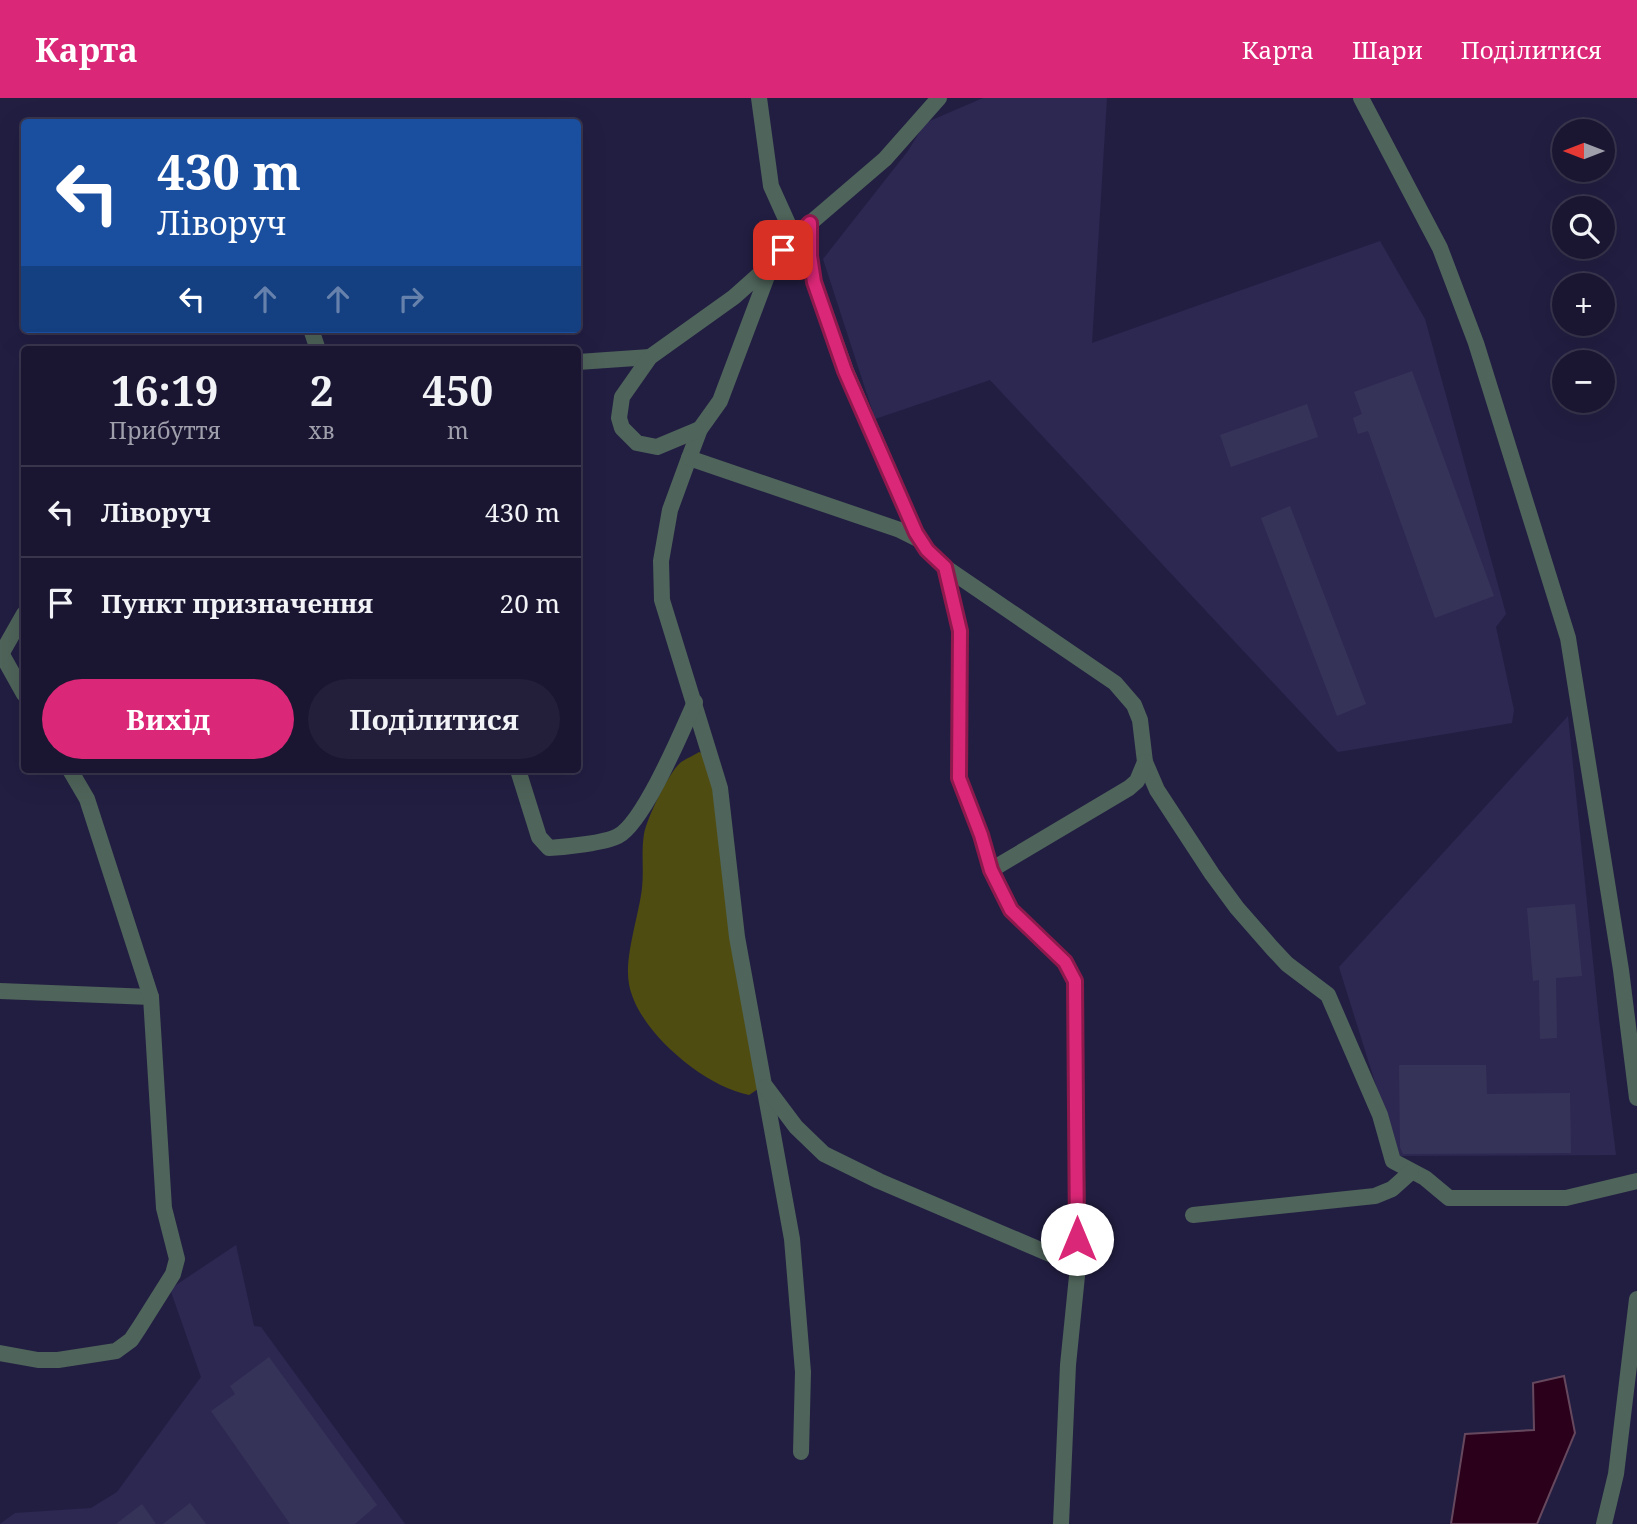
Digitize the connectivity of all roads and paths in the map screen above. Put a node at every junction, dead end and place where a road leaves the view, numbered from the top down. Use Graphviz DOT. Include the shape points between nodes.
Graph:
graph roads {
  1 [pos="759,98"];
  2 [pos="939,98"];
  3 [pos="1360,98"];
  4 [pos="810,223"];
  5 [pos="794,237"];
  6 [pos="772,263"];
  7 [pos="650,357"];
  8 [pos="581,362"];
  9 [pos="700,429"];
  10 [pos="689,458"];
  11 [pos="920,540"];
  12 [pos="945,567"];
  13 [pos="21,619"];
  14 [pos="0,655"];
  15 [pos="21,689"];
  16 [pos="695,702"];
  17 [pos="1145,762"];
  18 [pos="72,773"];
  19 [pos="519,773"];
  20 [pos="991,870"];
  21 [pos="0,991"];
  22 [pos="151,997"];
  23 [pos="763,1082"];
  24 [pos="1637,1098"];
  25 [pos="1411,1172"];
  26 [pos="1637,1181"];
  27 [pos="1193,1215"];
  28 [pos="1077,1266"];
  29 [pos="1637,1299"];
  30 [pos="0,1353"];
  31 [pos="801,1452"];
  32 [pos="1061,1524"];
  33 [pos="1604,1524"];
  1 -- 5 [label="street" via="771,186"];
  2 -- 4 [label="street" via="885,159"];
  3 -- 24 [label="street" via="1440,247 1476,343 1568,638"];
  4 -- 5 [label="street"];
  4 -- 11 [label="street" via="814,282 845,371"];
  5 -- 6 [label="street"];
  6 -- 7 [label="street" via="734,297"];
  6 -- 9 [label="street" via="720,401"];
  7 -- 8 [label="street"];
  7 -- 9 [label="street" via="622,397 622,428 637,443 657,447"];
  9 -- 10 [label="street"];
  10 -- 11 [label="street"];
  10 -- 16 [label="street" via="670,510 661,561 662,600"];
  11 -- 12 [label="street"];
  12 -- 17 [label="street" via="1125,692 1140,720"];
  12 -- 20 [label="street" via="960,631 959,778"];
  13 -- 14 [label="street"];
  14 -- 15 [label="street"];
  16 -- 19 [label="street" via="668,764 632,822 617,836 549,848 539,837"];
  16 -- 23 [label="street" via="720,788 737,937"];
  17 -- 20 [label="street" via="1129,788"];
  17 -- 25 [label="street" via="1157,790 1237,908 1287,964 1328,995 1380,1115 1393,1161"];
  18 -- 22 [label="street" via="87,799"];
  20 -- 28 [label="street" via="1011,910 1065,962 1075,981"];
  21 -- 22 [label="street"];
  22 -- 30 [label="street" via="164,1208 177,1259 173,1274 131,1340 116,1351 58,1360"];
  23 -- 28 [label="street" via="796,1127 824,1154"];
  23 -- 31 [label="street" via="792,1239 803,1372"];
  25 -- 26 [label="street" via="1449,1198 1566,1198"];
  25 -- 27 [label="street" via="1376,1196"];
  28 -- 32 [label="street"];
  29 -- 33 [label="street" via="1616,1474"];
}
